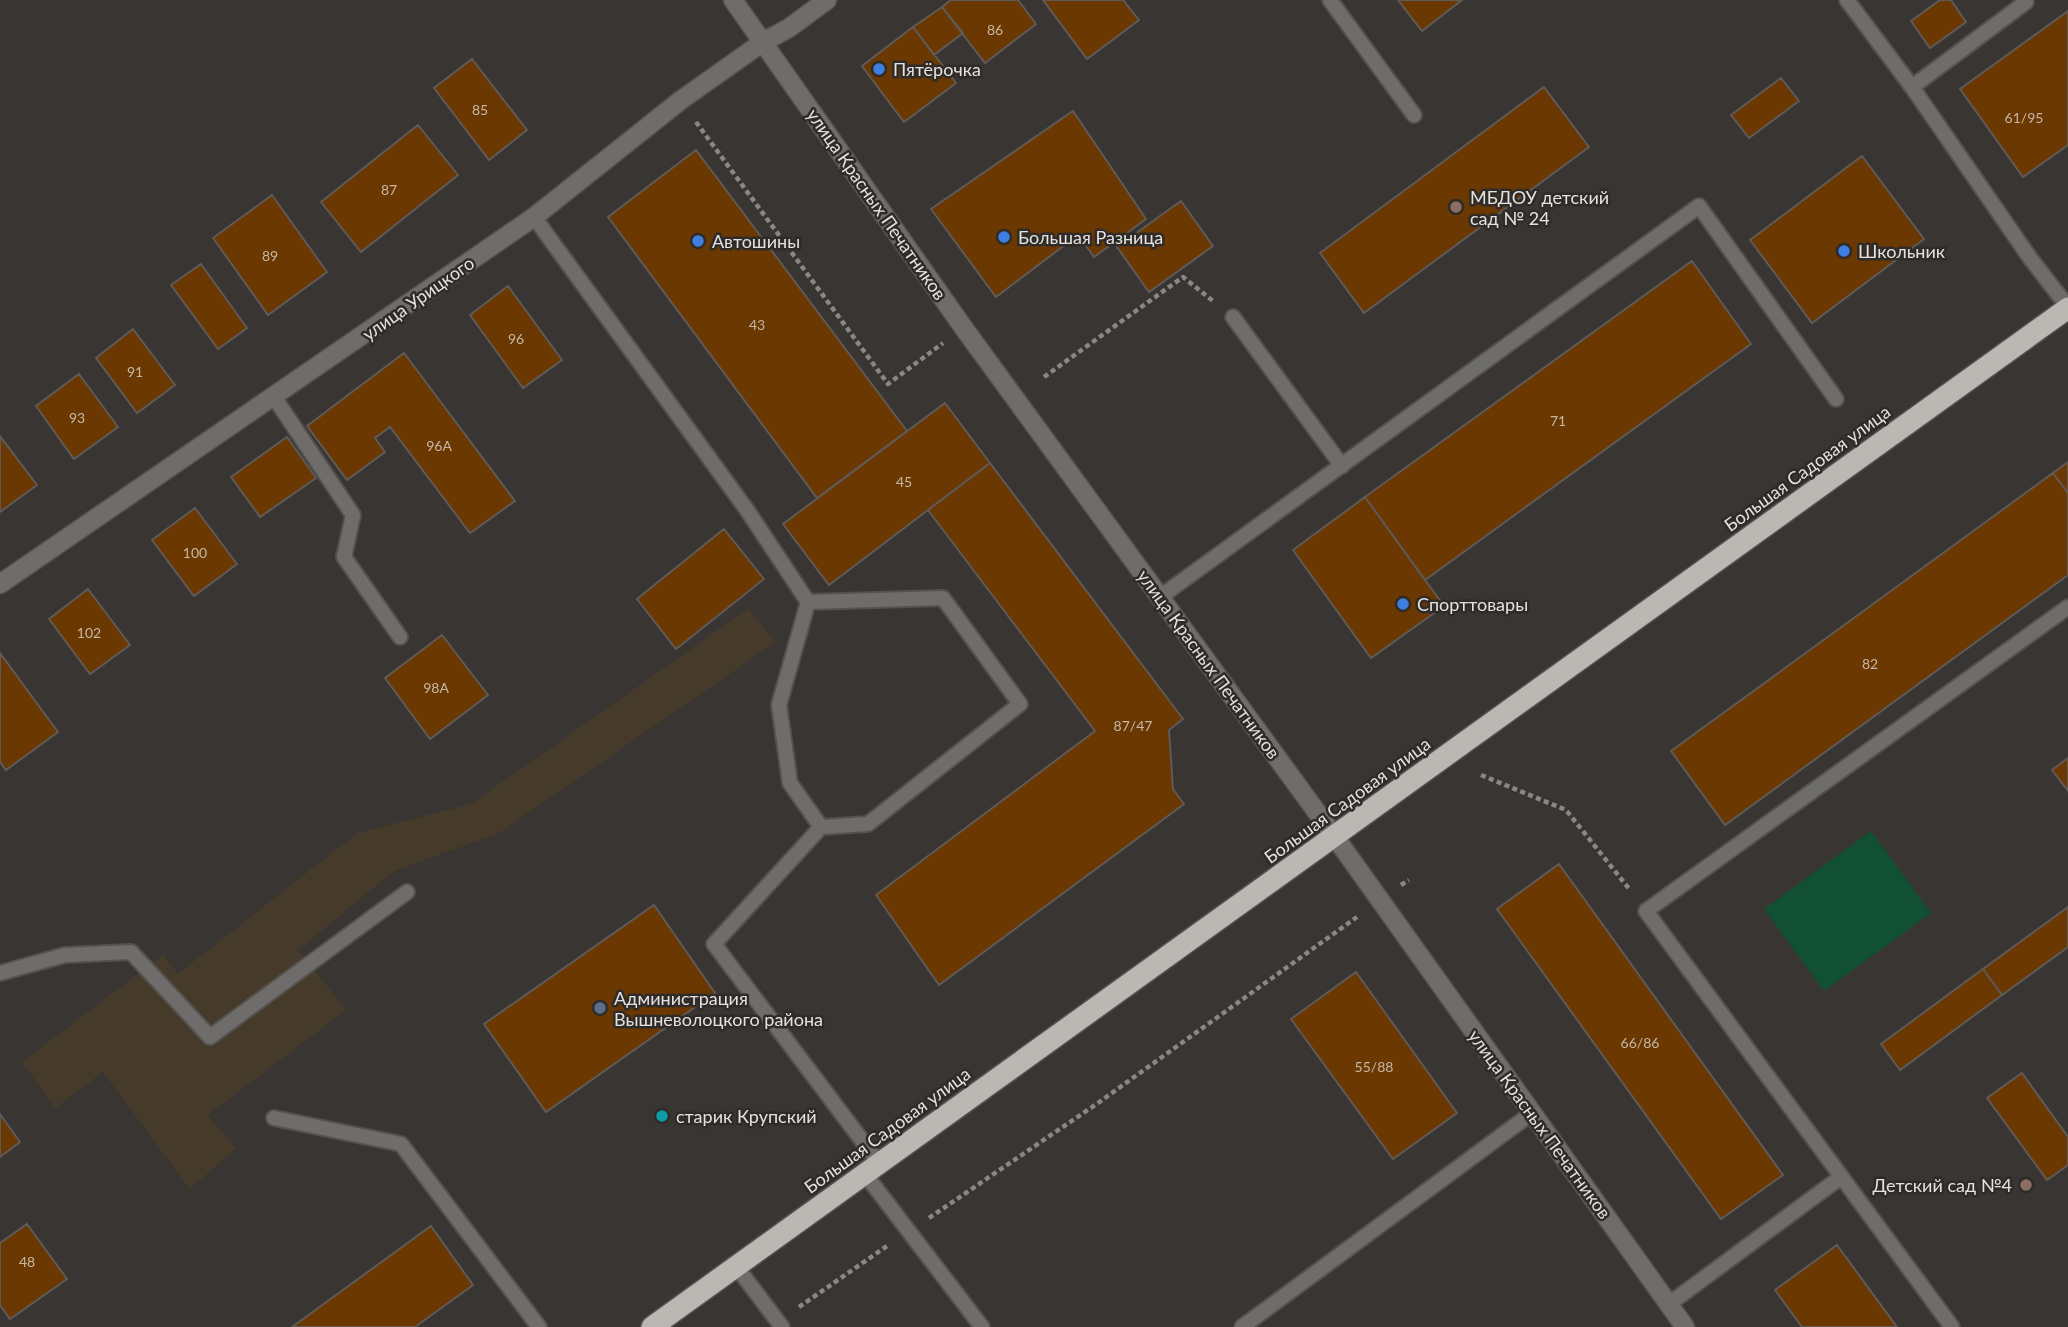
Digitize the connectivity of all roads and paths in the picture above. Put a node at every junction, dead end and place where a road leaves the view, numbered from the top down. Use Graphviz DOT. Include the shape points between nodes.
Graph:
graph roads {
  1 [pos="733,0"];
  2 [pos="827,0"];
  3 [pos="1330,0"];
  4 [pos="1847,0"];
  5 [pos="2024,0"];
  6 [pos="764,42"];
  7 [pos="1912,88"];
  8 [pos="681,100"];
  9 [pos="1414,115"];
  10 [pos="534,218"];
  11 [pos="2068,307"];
  12 [pos="1233,317"];
  13 [pos="963,327"];
  14 [pos="1044,377"];
  15 [pos="274,397"];
  16 [pos="1836,399"];
  17 [pos="1342,466"];
  18 [pos="0,584"];
  19 [pos="1160,597"];
  20 [pos="808,603"];
  21 [pos="2068,607"];
  22 [pos="400,637"];
  23 [pos="1481,775"];
  24 [pos="821,827"];
  25 [pos="1335,837"];
  26 [pos="1409,880"];
  27 [pos="407,892"];
  28 [pos="1380,900"];
  29 [pos="1646,911"];
  30 [pos="0,973"];
  31 [pos="1532,1113"];
  32 [pos="274,1118"];
  33 [pos="872,1169"];
  34 [pos="1841,1177"];
  35 [pos="909,1232"];
  36 [pos="736,1266"];
  37 [pos="1669,1304"];
  38 [pos="780,1324"];
  39 [pos="539,1327"];
  40 [pos="652,1327"];
  41 [pos="982,1327"];
  42 [pos="1242,1327"];
  43 [pos="1685,1327"];
  44 [pos="1952,1327"];
  1 -- 6 [label="street, улица Красных Печатников"];
  2 -- 6 [label="street, улица Урицкого"];
  3 -- 9 [label="lane"];
  4 -- 7 [label="lane"];
  5 -- 7 [label="lane"];
  6 -- 8 [label="street, улица Урицкого"];
  6 -- 13 [label="street, улица Красных Печатников"];
  7 -- 11 [label="lane"];
  8 -- 10 [label="street, улица Урицкого"];
  8 -- 13 [label="path" via="888,384"];
  10 -- 15 [label="street, улица Урицкого"];
  10 -- 20 [label="lane" via="747,510"];
  11 -- 25 [label="highway, Большая Садовая улица"];
  12 -- 14 [label="path" via="1183,277"];
  12 -- 17 [label="lane"];
  13 -- 19 [label="street, улица Красных Печатников"];
  15 -- 18 [label="street, улица Урицкого"];
  15 -- 22 [label="lane" via="353,515 344,557"];
  16 -- 17 [label="lane" via="1699,206"];
  17 -- 19 [label="lane"];
  19 -- 25 [label="street, улица Красных Печатников"];
  20 -- 24 [label="lane" via="779,705 790,783"];
  20 -- 24 [label="lane" via="943,598 1020,704 867,824"];
  21 -- 29 [label="lane"];
  23 -- 29 [label="path" via="1566,810"];
  24 -- 33 [label="lane" via="714,944"];
  25 -- 28 [label="street, улица Красных Печатников"];
  25 -- 33 [label="highway, Большая Садовая улица"];
  26 -- 28 [label="path"];
  27 -- 30 [label="lane" via="210,1037 131,952 65,955"];
  28 -- 31 [label="street, улица Красных Печатников"];
  28 -- 35 [label="path"];
  29 -- 34 [label="lane"];
  31 -- 37 [label="street, улица Красных Печатников"];
  31 -- 42 [label="lane"];
  32 -- 39 [label="lane" via="401,1144"];
  33 -- 35 [label="lane"];
  33 -- 36 [label="highway, Большая Садовая улица"];
  34 -- 37 [label="lane"];
  34 -- 44 [label="lane"];
  35 -- 38 [label="path"];
  35 -- 41 [label="lane"];
  36 -- 38 [label="lane"];
  36 -- 40 [label="highway, Большая Садовая улица"];
  37 -- 43 [label="street, улица Красных Печатников"];
}
